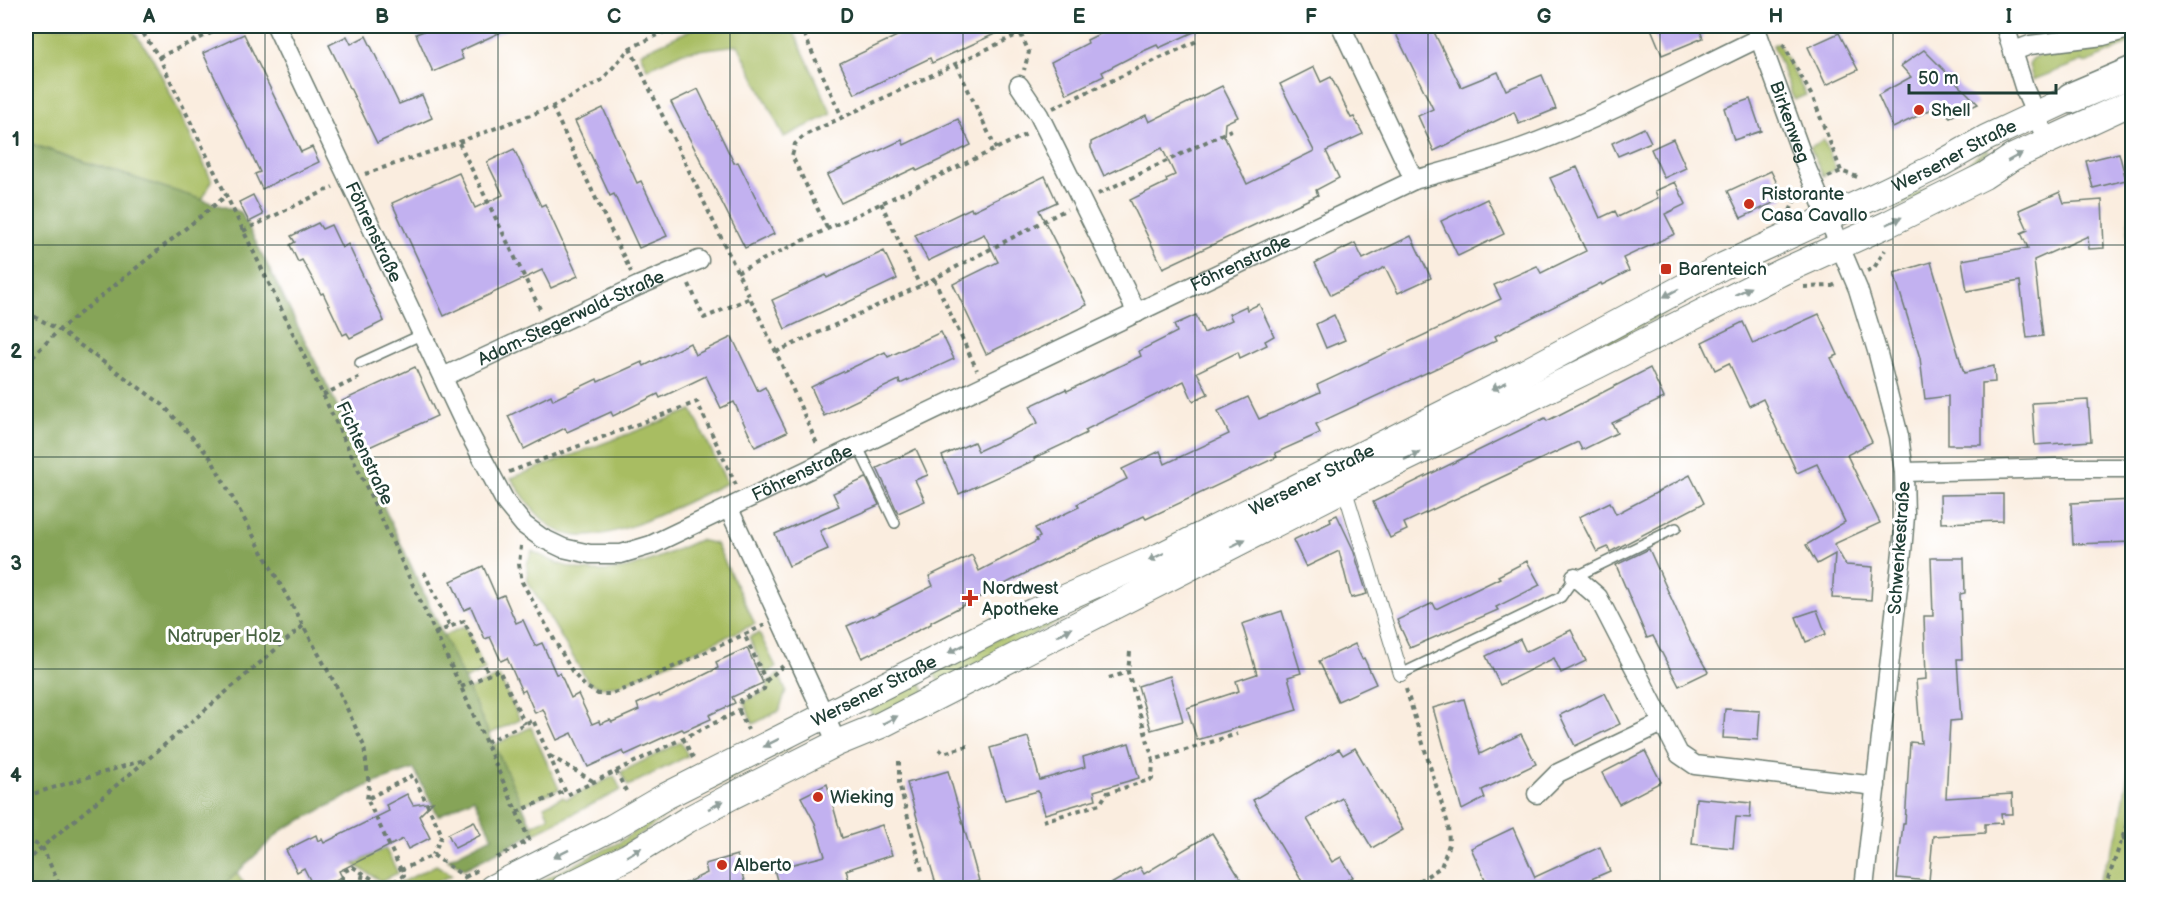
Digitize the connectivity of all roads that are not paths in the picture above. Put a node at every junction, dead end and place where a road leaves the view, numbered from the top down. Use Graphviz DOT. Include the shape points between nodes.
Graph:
graph roads {
  1 [pos="276,26"];
  2 [pos="1341,26"];
  3 [pos="2005,26"];
  4 [pos="2133,28"];
  5 [pos="1757,32"];
  6 [pos="2014,51"];
  7 [pos="2133,72"];
  8 [pos="1019,85"];
  9 [pos="2071,98"];
  10 [pos="2133,102"];
  11 [pos="2036,114"];
  12 [pos="2047,141"];
  13 [pos="1414,180"];
  14 [pos="1828,217"];
  15 [pos="1840,245"];
  16 [pos="699,260"];
  17 [pos="1137,313"];
  18 [pos="423,334"];
  19 [pos="360,363"];
  20 [pos="443,376"];
  21 [pos="858,447"];
  22 [pos="2133,468"];
  23 [pos="1904,472"];
  24 [pos="1340,477"];
  25 [pos="736,506"];
  26 [pos="896,523"];
  27 [pos="1676,528"];
  28 [pos="1575,577"];
  29 [pos="1401,674"];
  30 [pos="824,717"];
  31 [pos="1662,723"];
  32 [pos="837,743"];
  33 [pos="1876,786"];
  34 [pos="1537,794"];
  35 [pos="492,888"];
  36 [pos="564,888"];
  37 [pos="1864,888"];
  1 -- 18 [label="street, Föhrenstraße"];
  2 -- 13 [label="street"];
  3 -- 6 [label="street"];
  4 -- 6 [label="street"];
  5 -- 13 [label="street, Föhrenstraße" via="1638,97 1532,144"];
  5 -- 14 [label="street, Birkenweg"];
  6 -- 11 [label="street"];
  7 -- 9 [label="highway, Wersener Straße"];
  8 -- 17 [label="street" via="1042,120"];
  9 -- 11 [label="main road, Wersener Straße"];
  10 -- 12 [label="main road, Wersener Straße"];
  11 -- 12 [label="street"];
  11 -- 14 [label="main road, Wersener Straße"];
  15 -- 12 [label="main road, Wersener Straße, one-way"];
  13 -- 17 [label="street, Föhrenstraße"];
  14 -- 15 [label="street, Schwenkestraße"];
  14 -- 24 [label="main road, Wersener Straße, one-way" via="1723,266"];
  15 -- 23 [label="street, Schwenkestraße" via="1854,277 1892,406"];
  24 -- 15 [label="main road, Wersener Straße, one-way" via="1619,355"];
  16 -- 20 [label="street, Adam-Stegerwald-Straße"];
  17 -- 21 [label="street, Föhrenstraße"];
  18 -- 19 [label="lane"];
  18 -- 20 [label="street, Föhrenstraße"];
  20 -- 25 [label="street, Föhrenstraße" via="506,503 524,525 563,548 590,554 621,554 651,546"];
  21 -- 25 [label="street, Föhrenstraße"];
  21 -- 26 [label="lane"];
  22 -- 23 [label="street"];
  23 -- 33 [label="street, Schwenkestraße" via="1902,552"];
  24 -- 29 [label="street"];
  24 -- 30 [label="main road, Wersener Straße, one-way" via="1008,622"];
  32 -- 24 [label="main road, Wersener Straße, one-way" via="900,716"];
  25 -- 30 [label="street, Föhrenstraße" via="779,618"];
  27 -- 28 [label="lane"];
  28 -- 29 [label="lane" via="1561,597"];
  28 -- 31 [label="street" via="1598,597"];
  30 -- 32 [label="street, Föhrenstraße"];
  30 -- 35 [label="main road, Wersener Straße, one-way"];
  31 -- 33 [label="street" via="1680,754 1695,765"];
  31 -- 34 [label="street" via="1558,773"];
  36 -- 32 [label="main road, Wersener Straße, one-way"];
  33 -- 37 [label="street, Schwenkestraße"];
}
